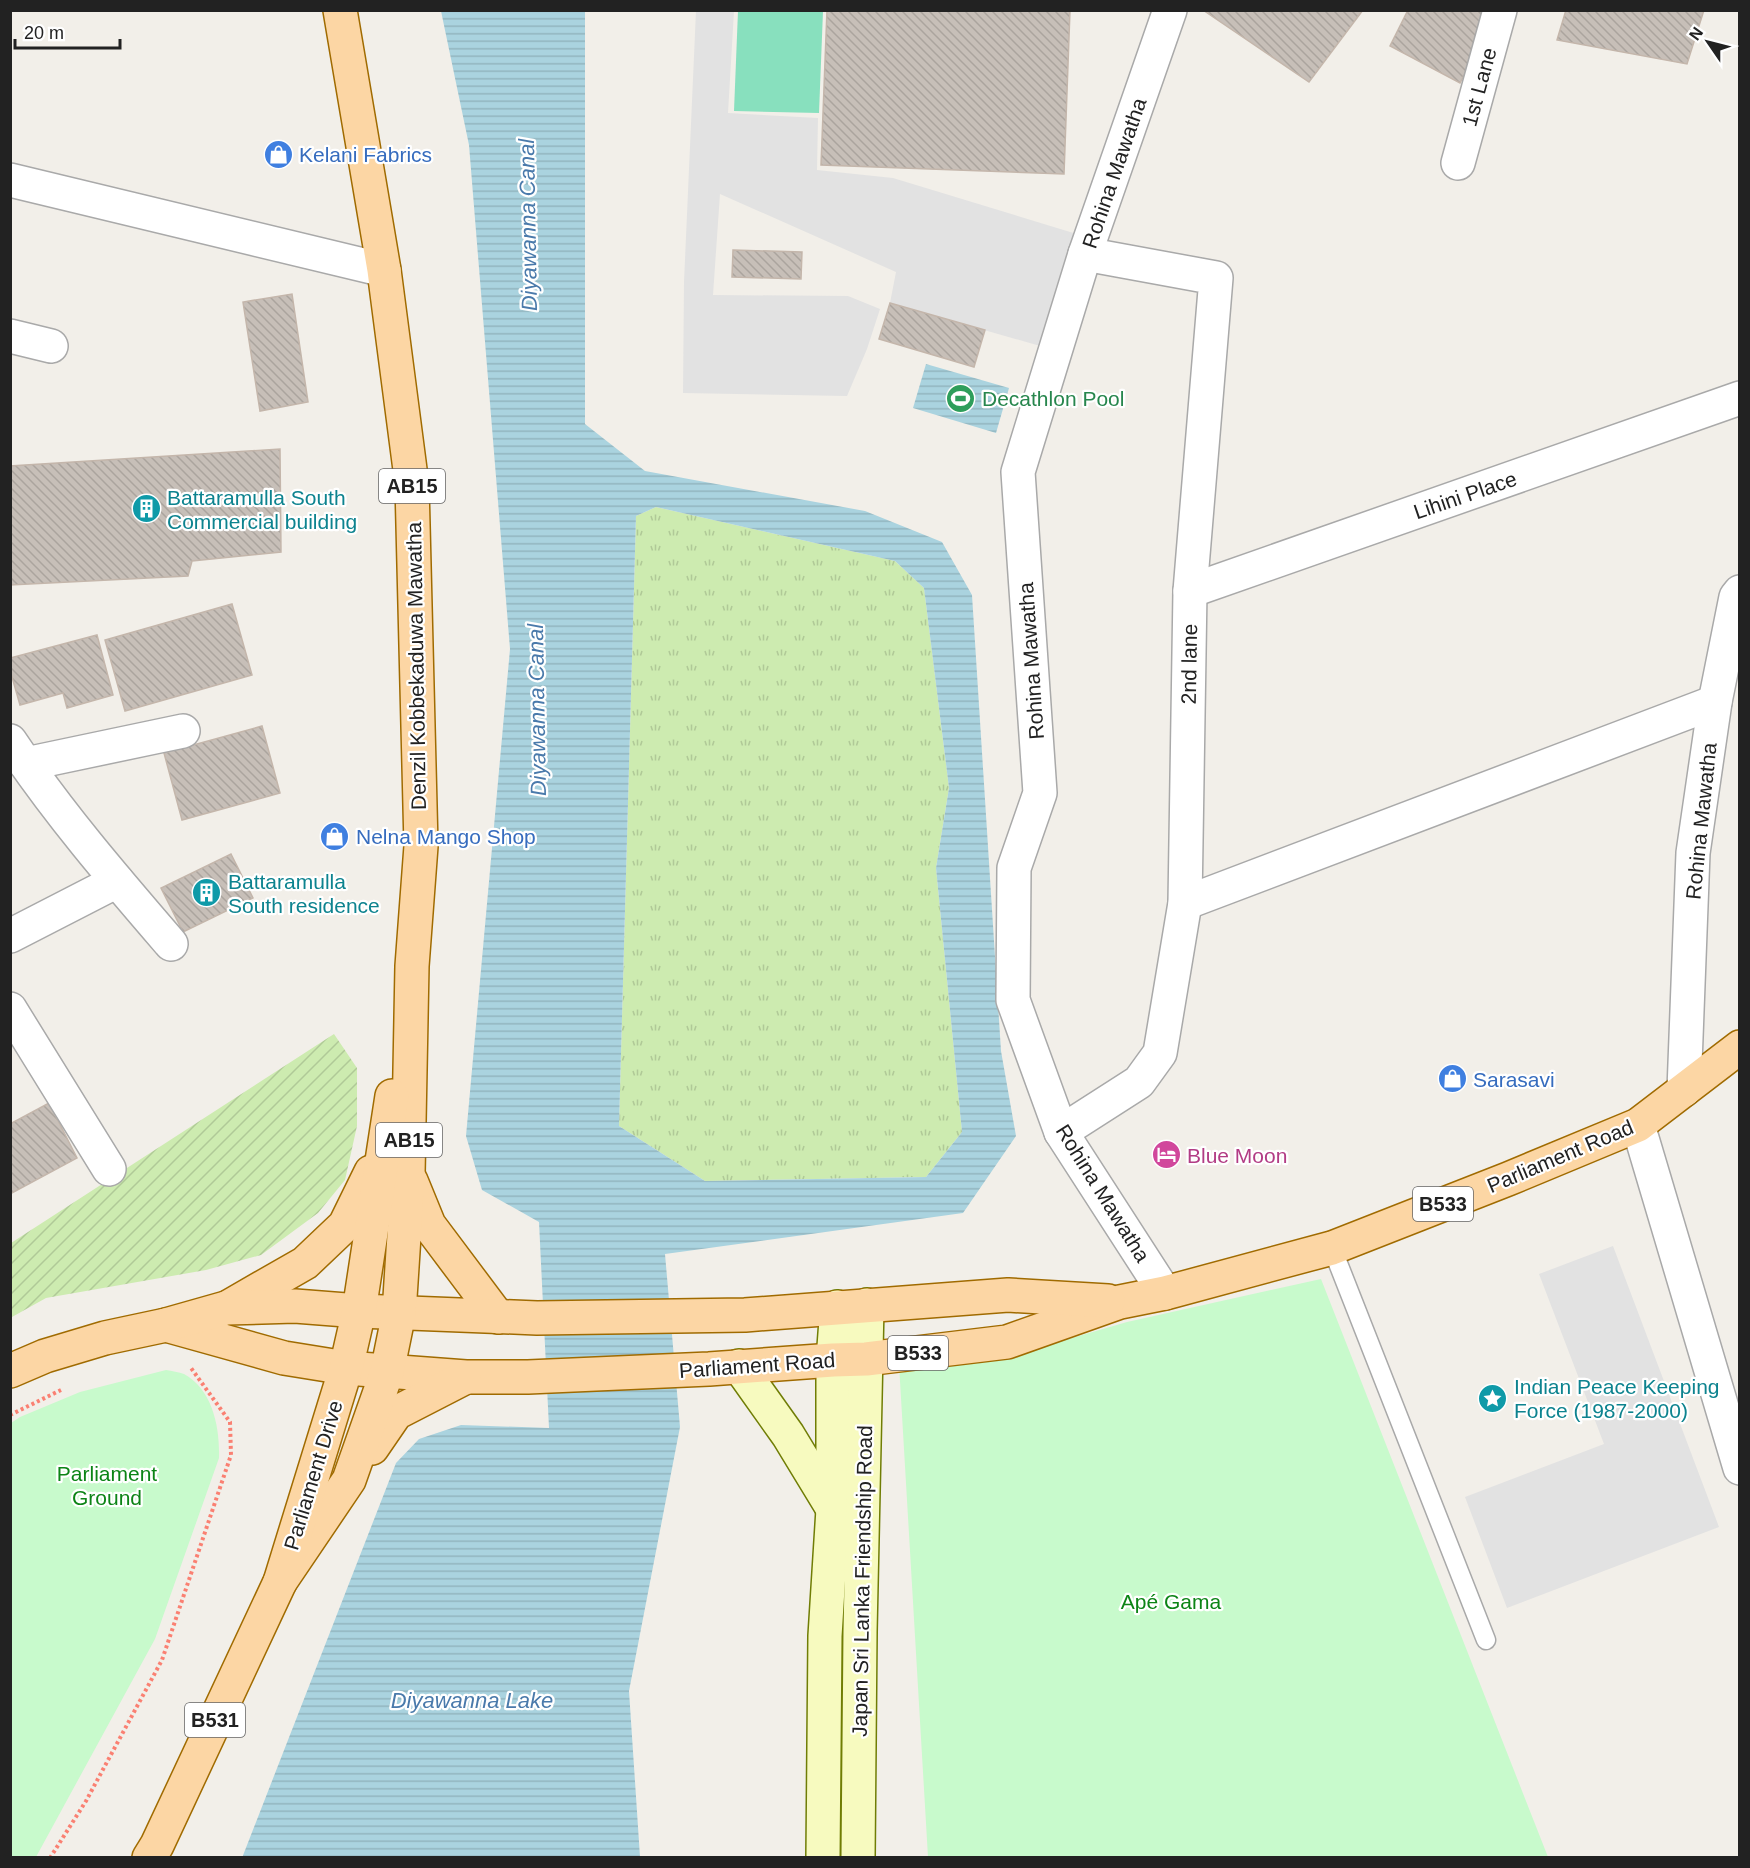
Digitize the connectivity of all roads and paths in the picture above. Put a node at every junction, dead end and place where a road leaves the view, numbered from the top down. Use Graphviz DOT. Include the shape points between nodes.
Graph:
graph roads {
  1 [pos="340,10"];
  2 [pos="1170,10"];
  3 [pos="1500,10"];
  4 [pos="1458,163"];
  5 [pos="10,180"];
  6 [pos="1085,254"];
  7 [pos="384,270"];
  8 [pos="10,336"];
  9 [pos="51,346"];
  10 [pos="1740,398"];
  11 [pos="1190,591"];
  12 [pos="1740,592"];
  13 [pos="1715,702"];
  14 [pos="183,731"];
  15 [pos="18,753"];
  16 [pos="117,881"];
  17 [pos="1185,903"];
  18 [pos="10,936"];
  19 [pos="171,944"];
  20 [pos="412,966"];
  21 [pos="10,1009"];
  22 [pos="1740,1047"];
  23 [pos="1684,1090"];
  24 [pos="1638,1125"];
  25 [pos="1061,1131"];
  26 [pos="386,1143"];
  27 [pos="109,1168"];
  28 [pos="408,1174"];
  29 [pos="1332,1248"];
  30 [pos="1165,1293"];
  31 [pos="1120,1302"];
  32 [pos="852,1306"];
  33 [pos="226,1308"];
  34 [pos="360,1311"];
  35 [pos="399,1313"];
  36 [pos="498,1317"];
  37 [pos="166,1325"];
  38 [pos="833,1359"];
  39 [pos="866,1359"];
  40 [pos="188,1363"];
  41 [pos="346,1368"];
  42 [pos="724,1368"];
  43 [pos="10,1371"];
  44 [pos="387,1372"];
  45 [pos="466,1377"];
  46 [pos="70,1385"];
  47 [pos="10,1415"];
  48 [pos="1740,1468"];
  49 [pos="349,1480"];
  50 [pos="833,1509"];
  51 [pos="280,1582"];
  52 [pos="1486,1640"];
  53 [pos="50,1857"];
  54 [pos="149,1857"];
  55 [pos="823,1857"];
  56 [pos="858,1857"];
  1 -- 7 [label="main road, Denzil Kobbekaduwa Mawatha / AB15"];
  2 -- 6 [label="street, Rohina Mawatha"];
  3 -- 4 [label="street, 1st Lane"];
  5 -- 7 [label="street"];
  6 -- 11 [label="street, 2nd lane" via="1216,278"];
  6 -- 25 [label="street, Rohina Mawatha" via="1018,472 1040,793 1014,868 1013,1000"];
  7 -- 20 [label="main road, Denzil Kobbekaduwa Mawatha / AB15" via="412,485 421,846"];
  8 -- 9 [label="street"];
  10 -- 11 [label="street, Lihini Place"];
  11 -- 17 [label="street, 2nd lane"];
  12 -- 13 [label="street, Rohina Mawatha"];
  13 -- 17 [label="street"];
  13 -- 23 [label="street, Rohina Mawatha" via="1693,853"];
  14 -- 15 [label="street"];
  15 -- 16 [label="street"];
  16 -- 18 [label="street"];
  16 -- 19 [label="street"];
  17 -- 25 [label="street, 2nd lane" via="1160,1053 1139,1082"];
  20 -- 26 [label="main road, Denzil Kobbekaduwa Mawatha / AB15"];
  20 -- 28 [label="main road, Denzil Kobbekaduwa Mawatha / AB15"];
  21 -- 27 [label="street"];
  22 -- 23 [label="main road, Parliament Road / B533"];
  23 -- 24 [label="main road, Parliament Road / B533"];
  24 -- 29 [label="main road, Parliament Road / B533"];
  24 -- 48 [label="street"];
  25 -- 30 [label="street, Rohina Mawatha"];
  26 -- 33 [label="main road" via="345,1225 305,1263"];
  26 -- 34 [label="main road, Denzil Kobbekaduwa Mawatha / AB15"];
  28 -- 35 [label="main road, Denzil Kobbekaduwa Mawatha / AB15"];
  28 -- 36 [label="main road" via="429,1225"];
  29 -- 30 [label="main road, Parliament Road / B533"];
  29 -- 52 [label="lane"];
  30 -- 31 [label="main road, Parliament Road / B533"];
  31 -- 32 [label="main road, Parliament Road / B533" via="1008,1294"];
  31 -- 39 [label="main road, Parliament Road / B533" via="1007,1342"];
  32 -- 36 [label="main road, Parliament Road / B533" via="746,1316"];
  32 -- 38 [label="main road, Japan Sri Lanka Friendship Road"];
  32 -- 39 [label="main road, Japan Sri Lanka Friendship Road"];
  33 -- 34 [label="main road, Parliament Road" via="295,1306"];
  33 -- 37 [label="main road, Parliament Road"];
  34 -- 35 [label="main road, Parliament Road"];
  34 -- 41 [label="main road, AB15"];
  35 -- 36 [label="main road, Parliament Road / B533"];
  35 -- 44 [label="main road, AB15"];
  37 -- 41 [label="main road, Parliament Road" via="284,1358"];
  37 -- 43 [label="main road, Parliament Road" via="45,1356"];
  38 -- 39 [label="main road, Parliament Road / B533"];
  38 -- 42 [label="main road, Parliament Road / B533"];
  38 -- 50 [label="main road, Japan Sri Lanka Friendship Road"];
  39 -- 56 [label="main road, Japan Sri Lanka Friendship Road"];
  40 -- 53 [label="path" via="230,1422 231,1455 162,1660 86,1801"];
  41 -- 44 [label="main road, Parliament Road"];
  41 -- 51 [label="main road, Parliament Drive / B531"];
  42 -- 45 [label="main road, Parliament Road / B533"];
  42 -- 50 [label="main road" via="788,1435"];
  44 -- 45 [label="main road, Parliament Road / B533"];
  44 -- 49 [label="main road, Parliament Drive / B531"];
  45 -- 49 [label="main road, B531" via="396,1413"];
  46 -- 47 [label="path"];
  49 -- 51 [label="main road, Parliament Drive / B531"];
  50 -- 55 [label="main road, Japan Sri Lanka Friendship Road" via="825,1636"];
  51 -- 54 [label="main road, Parliament Drive / B531"];
}
